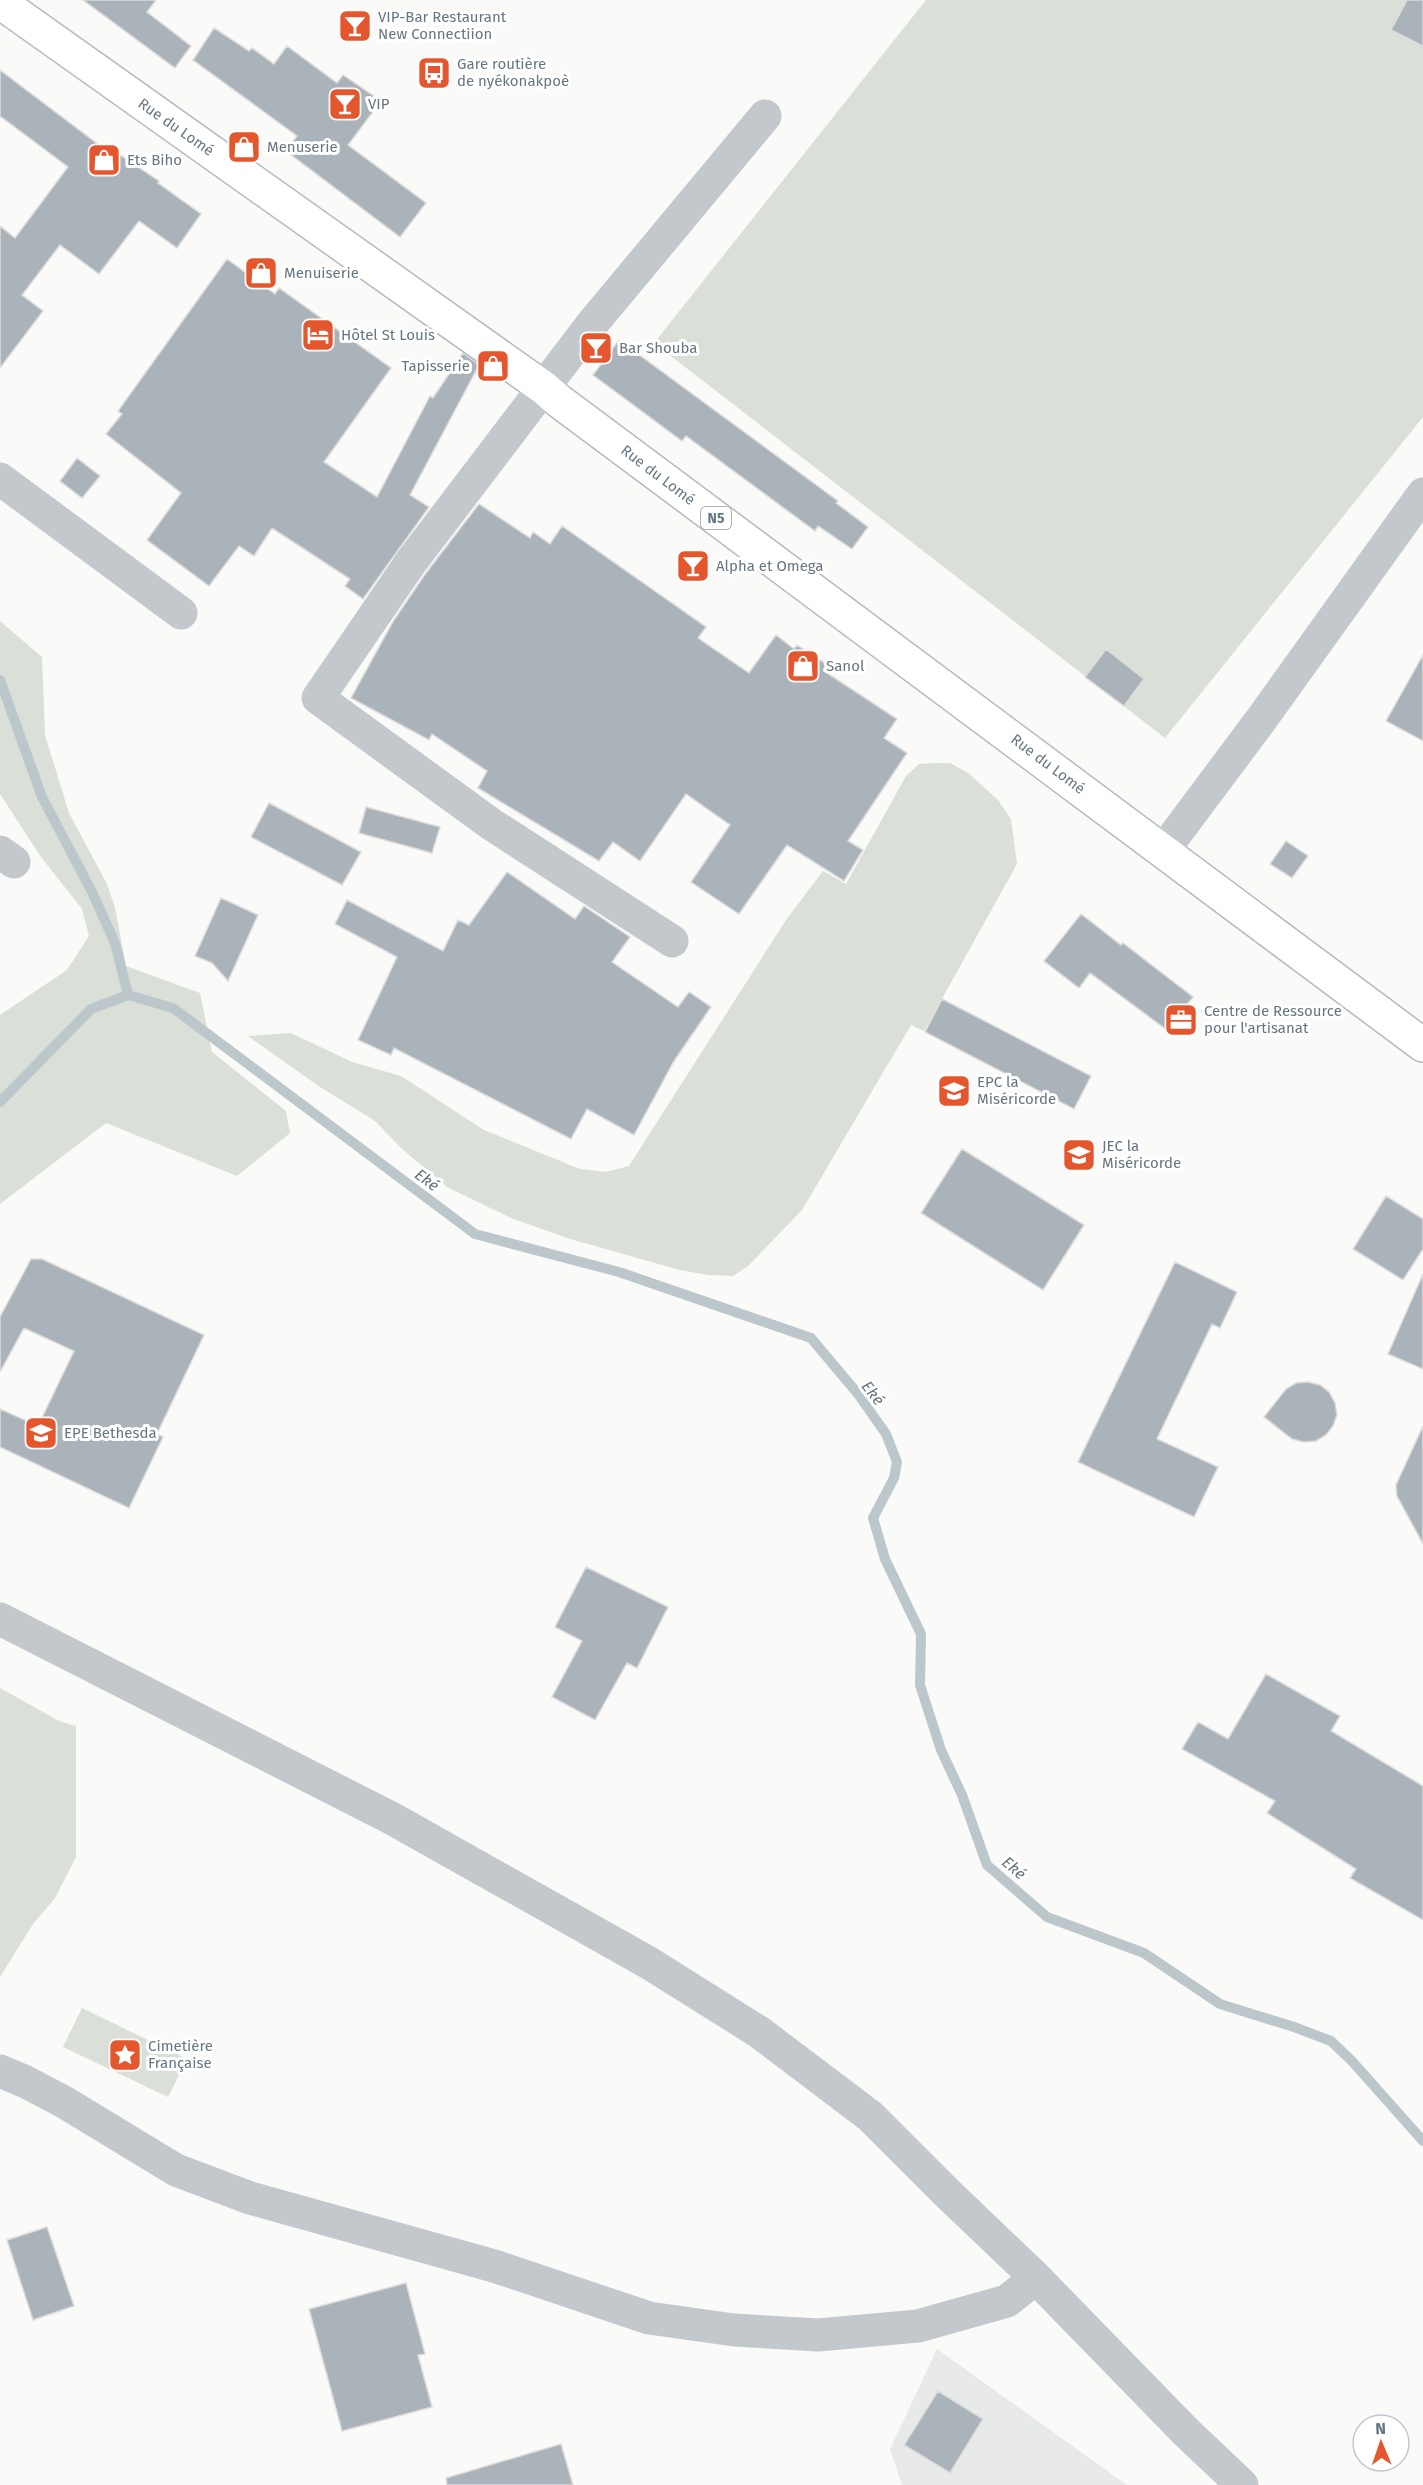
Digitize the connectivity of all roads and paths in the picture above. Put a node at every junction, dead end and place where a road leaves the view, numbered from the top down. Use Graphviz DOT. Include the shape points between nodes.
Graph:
graph roads {
  1 [pos="0,2"];
  2 [pos="765,116"];
  3 [pos="544,388"];
  4 [pos="0,479"];
  5 [pos="1423,494"];
  6 [pos="181,613"];
  7 [pos="1163,851"];
  8 [pos="672,941"];
  9 [pos="1423,1045"];
  10 [pos="0,1619"];
  11 [pos="0,2071"];
  12 [pos="1036,2278"];
  13 [pos="1242,2485"];
  1 -- 3 [label="main road, Rue du Lomé / N5"];
  2 -- 3 [label="street" via="591,324"];
  3 -- 7 [label="main road, Rue du Lomé / N5"];
  3 -- 8 [label="street" via="411,562 318,698 491,824"];
  4 -- 6 [label="street"];
  5 -- 7 [label="street"];
  7 -- 9 [label="main road, Rue du Lomé / N5"];
  10 -- 12 [label="street" via="393,1819 649,1963 759,2032 870,2116"];
  11 -- 12 [label="street" via="64,2102 176,2170 250,2198 494,2266 649,2318 734,2330 818,2335 918,2326 1007,2301"];
  12 -- 13 [label="street"];
}
